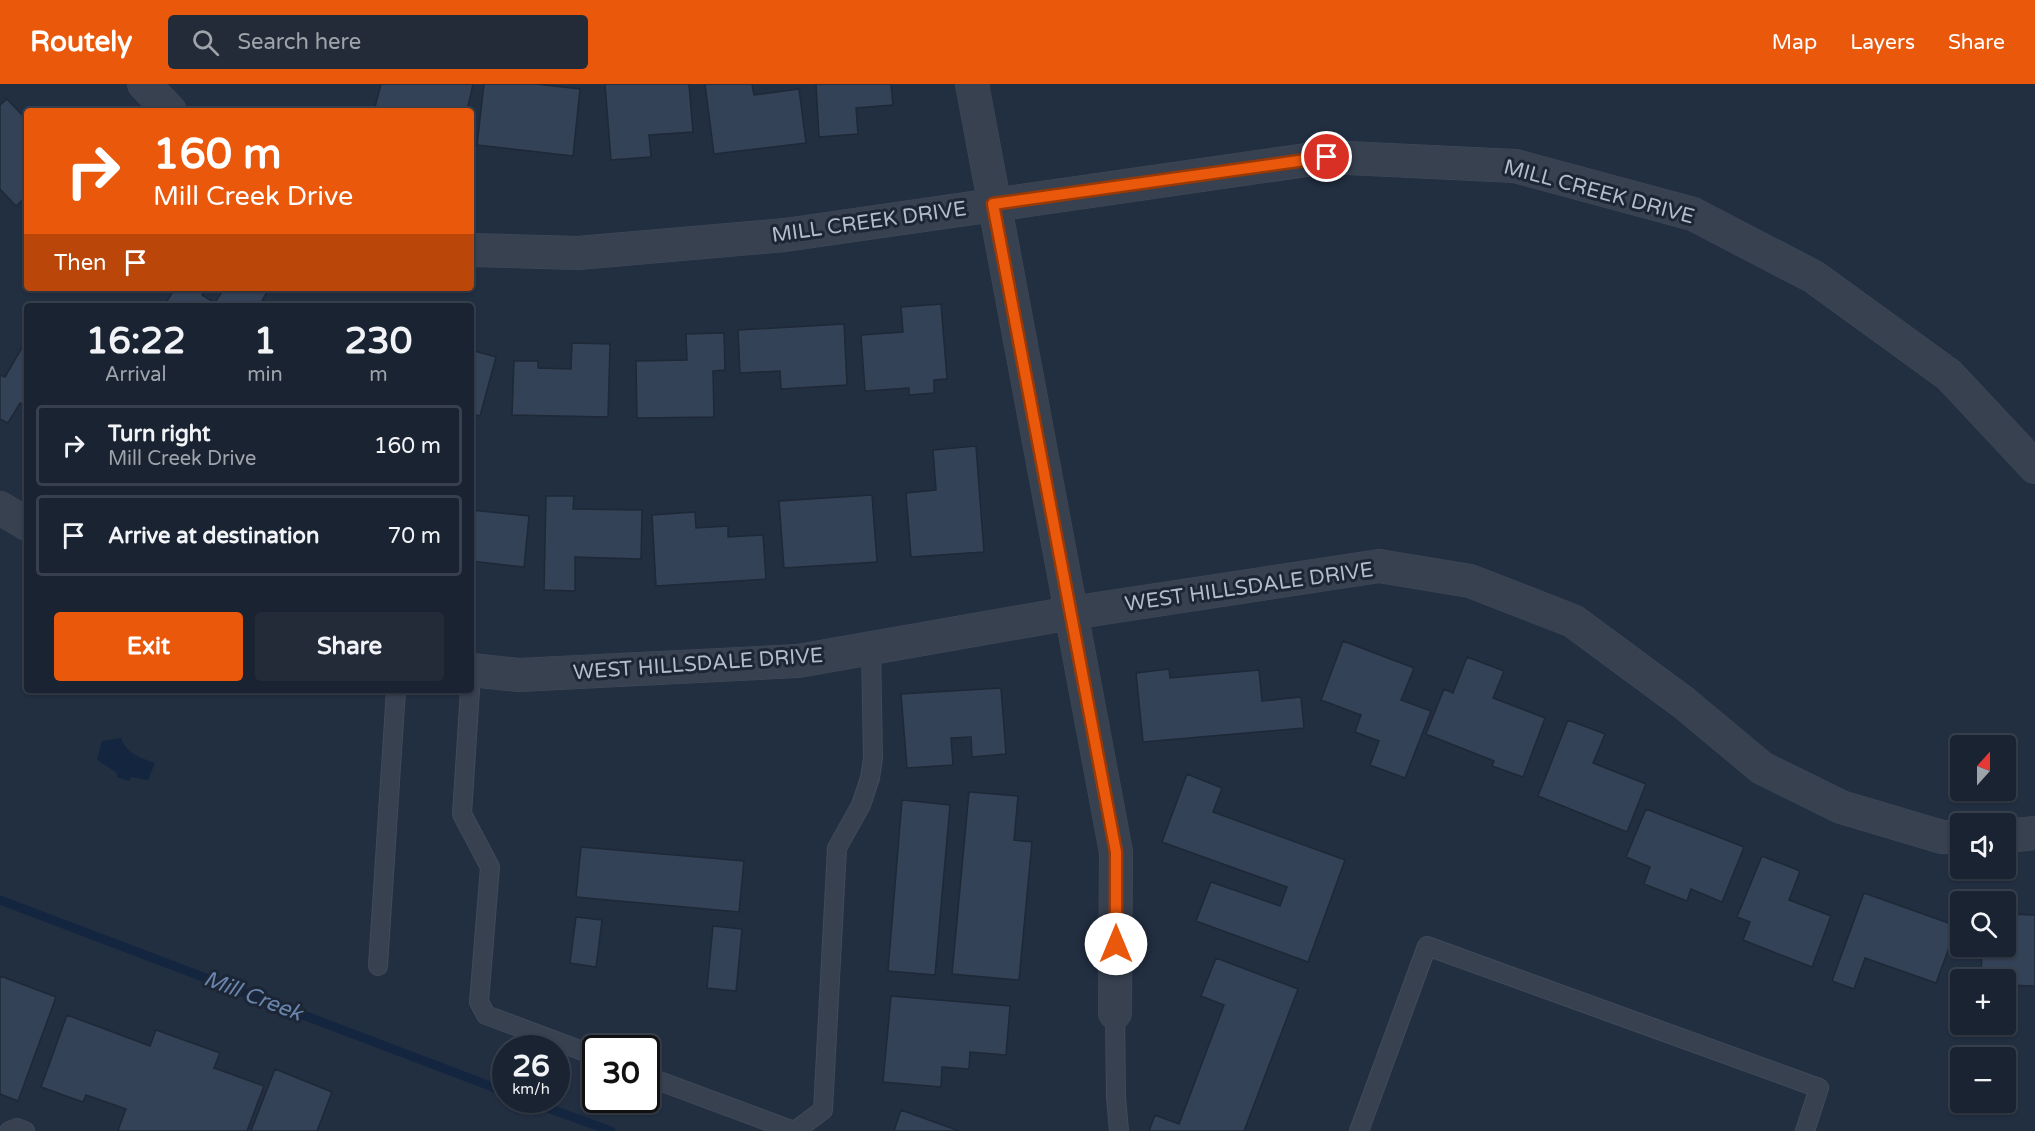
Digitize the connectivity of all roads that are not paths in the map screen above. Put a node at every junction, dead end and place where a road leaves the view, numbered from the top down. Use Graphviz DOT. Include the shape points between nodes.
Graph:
graph roads {
  1 [pos="144,84"];
  2 [pos="972,84"];
  3 [pos="167,108"];
  4 [pos="993,204"];
  5 [pos="474,250"];
  6 [pos="2035,468"];
  7 [pos="0,508"];
  8 [pos="24,522"];
  9 [pos="1071,613"];
  10 [pos="871,648"];
  11 [pos="474,670"];
  12 [pos="396,693"];
  13 [pos="470,693"];
  14 [pos="2035,833"];
  15 [pos="2016,835"];
  16 [pos="1950,837"];
  17 [pos="378,966"];
  18 [pos="1115,1014"];
  19 [pos="582,1051"];
  20 [pos="660,1081"];
  21 [pos="9,1131"];
  22 [pos="24,1131"];
  23 [pos="794,1131"];
  24 [pos="1119,1131"];
  25 [pos="1359,1131"];
  26 [pos="1805,1131"];
  1 -- 3 [label="street"];
  2 -- 4 [label="street"];
  4 -- 5 [label="street, MILL CREEK DRIVE" via="774,236 578,253"];
  4 -- 6 [label="street, MILL CREEK DRIVE" via="1327,157 1515,166 1693,214 1814,277 1949,375"];
  4 -- 9 [label="street"];
  7 -- 8 [label="street"];
  9 -- 10 [label="street, WEST HILLSDALE DRIVE"];
  9 -- 16 [label="street, WEST HILLSDALE DRIVE" via="1379,566 1470,581 1573,621 1762,768 1841,807"];
  9 -- 18 [label="street" via="1116,852"];
  10 -- 11 [label="street, WEST HILLSDALE DRIVE" via="798,661 519,675"];
  10 -- 23 [label="lane" via="873,758 861,805 837,848 823,1110"];
  12 -- 17 [label="lane"];
  13 -- 19 [label="lane" via="462,814 490,867 479,1002 486,1015"];
  14 -- 15 [label="street"];
  18 -- 24 [label="lane"];
  20 -- 23 [label="lane"];
  21 -- 22 [label="lane"];
  25 -- 26 [label="lane" via="1427,946 1819,1088"];
}
